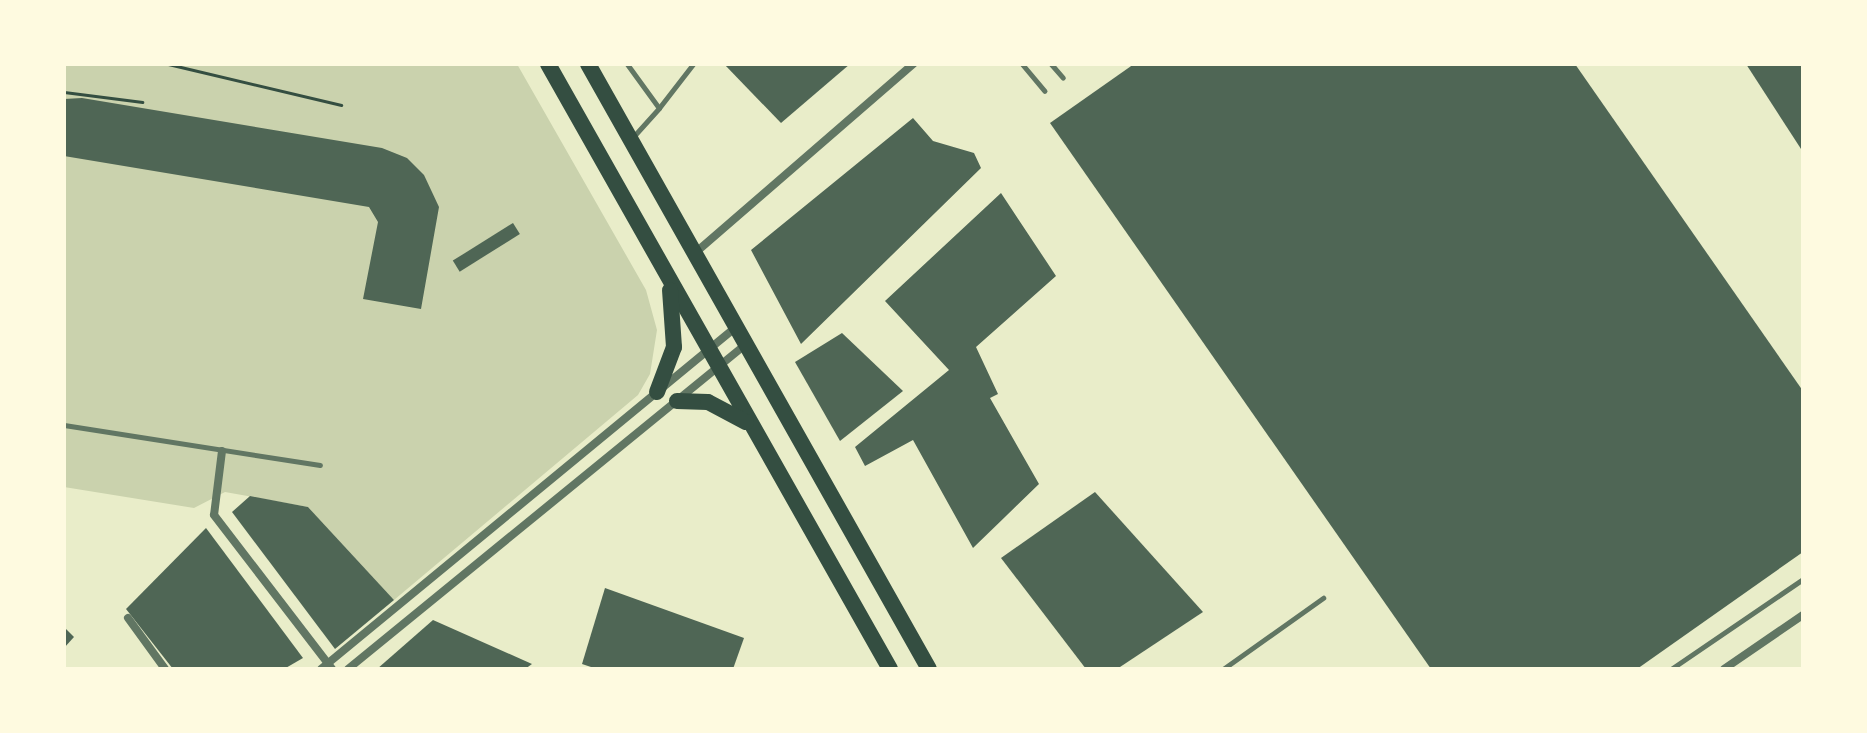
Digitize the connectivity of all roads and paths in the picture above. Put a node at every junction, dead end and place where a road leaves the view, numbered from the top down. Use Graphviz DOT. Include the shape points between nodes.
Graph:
graph roads {
  1 [pos="168,64"];
  2 [pos="548,64"];
  3 [pos="627,64"];
  4 [pos="693,64"];
  5 [pos="913,64"];
  6 [pos="1022,64"];
  7 [pos="1051,64"];
  8 [pos="591,65"];
  9 [pos="1063,78"];
  10 [pos="1045,91"];
  11 [pos="64,92"];
  12 [pos="142,102"];
  13 [pos="341,105"];
  14 [pos="659,108"];
  15 [pos="630,140"];
  16 [pos="694,253"];
  17 [pos="668,276"];
  18 [pos="736,327"];
  19 [pos="745,345"];
  20 [pos="709,349"];
  21 [pos="719,367"];
  22 [pos="657,392"];
  23 [pos="677,401"];
  24 [pos="64,425"];
  25 [pos="753,427"];
  26 [pos="222,451"];
  27 [pos="320,465"];
  28 [pos="1803,579"];
  29 [pos="1323,598"];
  30 [pos="1803,615"];
  31 [pos="128,618"];
  32 [pos="327,667"];
  33 [pos="165,669"];
  34 [pos="348,669"];
  35 [pos="890,669"];
  36 [pos="929,669"];
  37 [pos="1223,669"];
  38 [pos="1671,669"];
  39 [pos="1724,669"];
  1 -- 13 [label="path"];
  2 -- 17 [label="main road"];
  3 -- 14 [label="lane"];
  4 -- 14 [label="lane"];
  5 -- 16 [label="street"];
  6 -- 10 [label="lane"];
  7 -- 9 [label="lane"];
  8 -- 15 [label="main road"];
  11 -- 12 [label="path"];
  14 -- 15 [label="lane"];
  15 -- 16 [label="main road"];
  16 -- 18 [label="main road"];
  17 -- 20 [label="main road"];
  17 -- 22 [label="main road" via="674,347"];
  18 -- 19 [label="main road"];
  18 -- 20 [label="street"];
  19 -- 21 [label="street"];
  19 -- 36 [label="main road"];
  20 -- 21 [label="main road"];
  20 -- 22 [label="street"];
  21 -- 23 [label="street"];
  21 -- 25 [label="main road"];
  22 -- 32 [label="street"];
  23 -- 25 [label="main road" via="724,408"];
  23 -- 34 [label="street"];
  24 -- 26 [label="lane"];
  25 -- 35 [label="main road"];
  26 -- 27 [label="lane"];
  26 -- 32 [label="street" via="214,515"];
  28 -- 38 [label="lane"];
  29 -- 37 [label="lane"];
  30 -- 39 [label="street"];
  31 -- 33 [label="street"];
}
